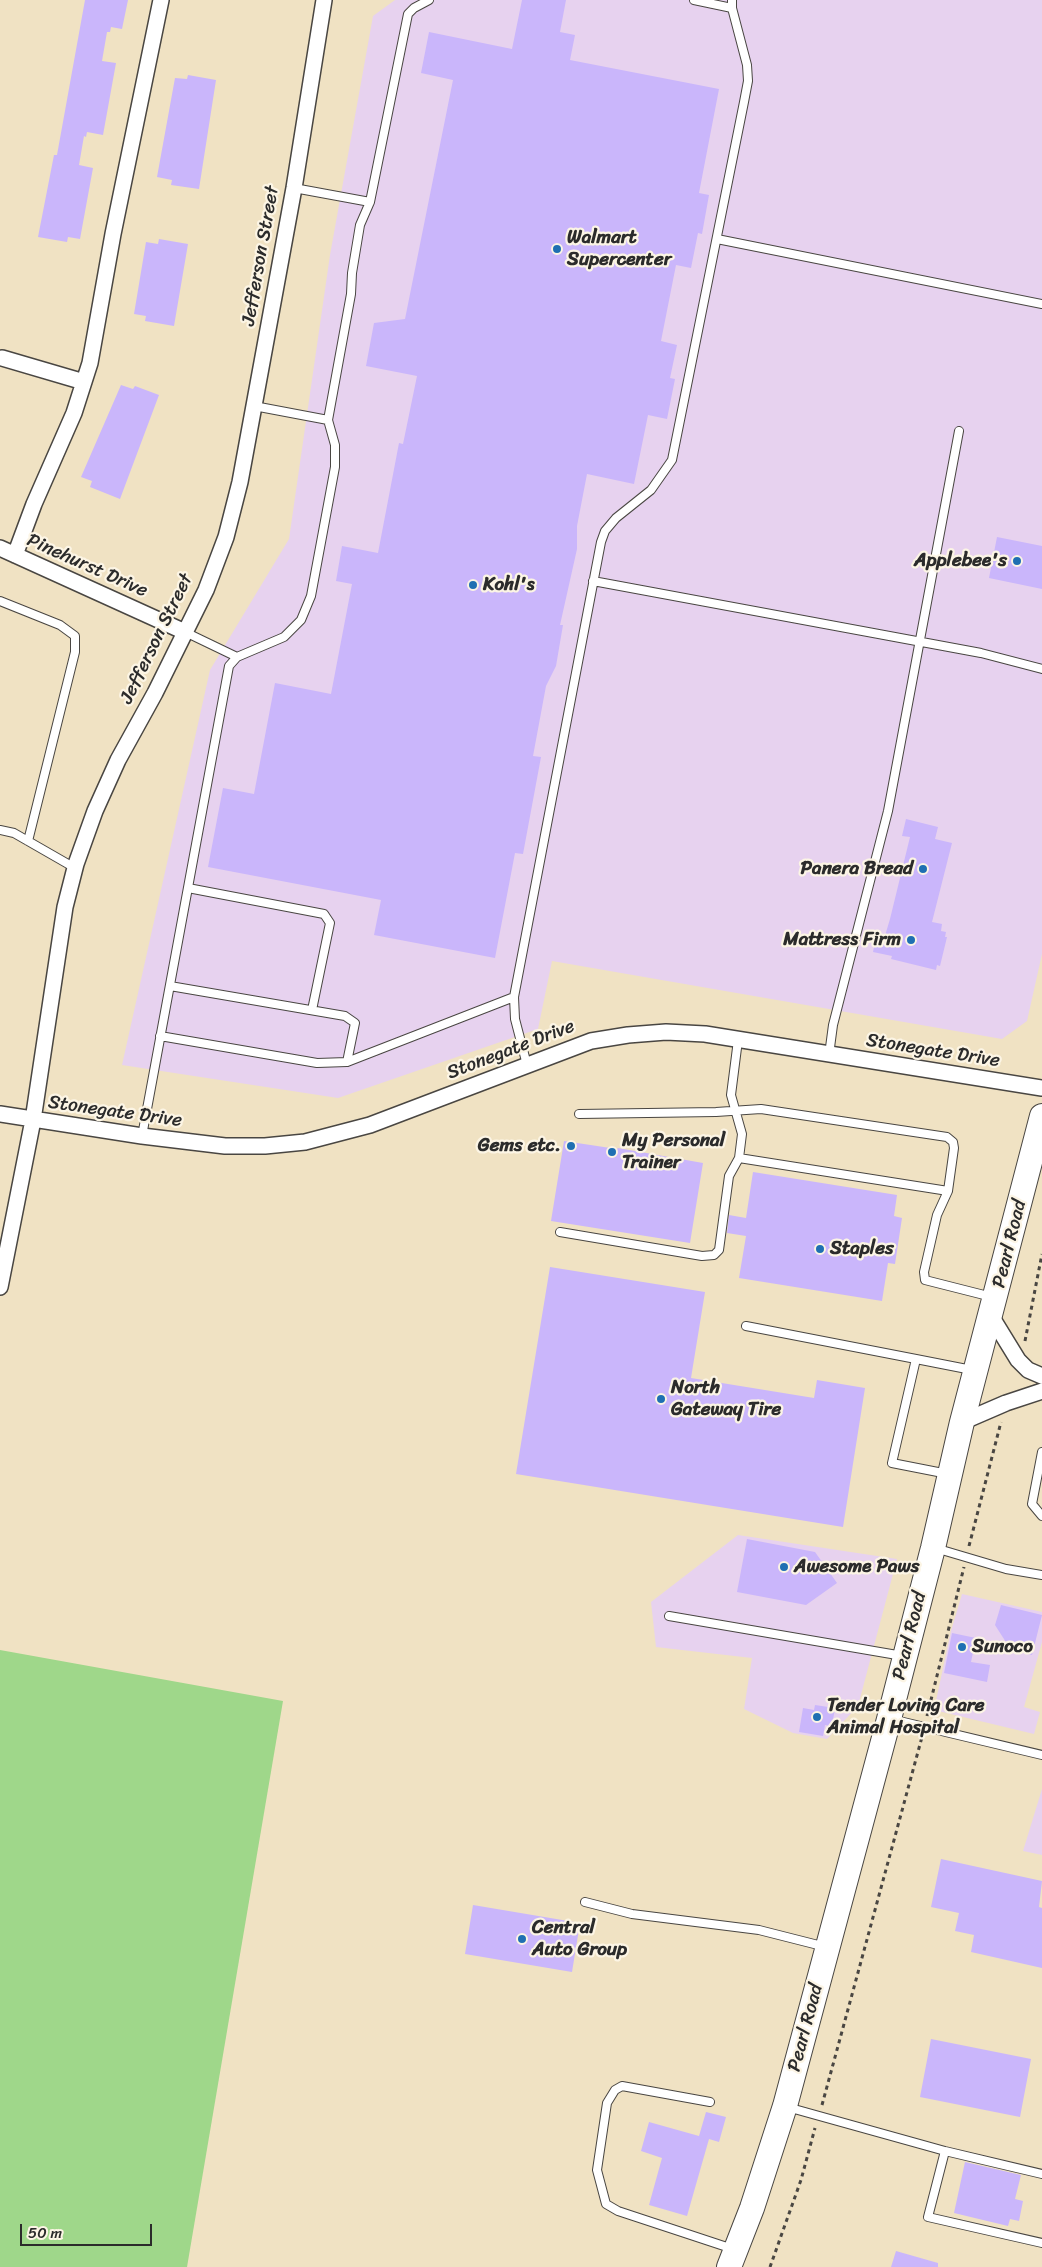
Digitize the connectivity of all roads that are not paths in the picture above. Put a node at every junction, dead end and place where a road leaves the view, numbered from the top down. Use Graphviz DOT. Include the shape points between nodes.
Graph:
graph roads {
  1 [pos="161,0"];
  2 [pos="324,0"];
  3 [pos="430,0"];
  4 [pos="694,0"];
  5 [pos="732,4"];
  6 [pos="294,188"];
  7 [pos="370,202"];
  8 [pos="717,239"];
  9 [pos="1042,304"];
  10 [pos="2,358"];
  11 [pos="84,382"];
  12 [pos="254,406"];
  13 [pos="328,420"];
  14 [pos="959,431"];
  15 [pos="0,548"];
  16 [pos="15,555"];
  17 [pos="593,581"];
  18 [pos="0,601"];
  19 [pos="185,632"];
  20 [pos="920,643"];
  21 [pos="236,657"];
  22 [pos="1042,669"];
  23 [pos="0,830"];
  24 [pos="28,841"];
  25 [pos="75,868"];
  26 [pos="188,888"];
  27 [pos="170,986"];
  28 [pos="514,997"];
  29 [pos="312,1010"];
  30 [pos="160,1036"];
  31 [pos="738,1040"];
  32 [pos="829,1055"];
  33 [pos="347,1062"];
  34 [pos="527,1065"];
  35 [pos="1042,1088"];
  36 [pos="735,1111"];
  37 [pos="0,1114"];
  38 [pos="579,1114"];
  39 [pos="1042,1116"];
  40 [pos="32,1120"];
  41 [pos="142,1136"];
  42 [pos="738,1158"];
  43 [pos="948,1191"];
  44 [pos="560,1232"];
  45 [pos="0,1288"];
  46 [pos="994,1307"];
  47 [pos="746,1326"];
  48 [pos="916,1358"];
  49 [pos="976,1371"];
  50 [pos="1042,1376"];
  51 [pos="1042,1391"];
  52 [pos="962,1422"];
  53 [pos="1042,1452"];
  54 [pos="950,1475"];
  55 [pos="1042,1516"];
  56 [pos="933,1548"];
  57 [pos="1042,1575"];
  58 [pos="669,1616"];
  59 [pos="905,1656"];
  60 [pos="889,1719"];
  61 [pos="1042,1755"];
  62 [pos="585,1902"];
  63 [pos="828,1948"];
  64 [pos="710,2102"];
  65 [pos="785,2106"];
  66 [pos="945,2150"];
  67 [pos="1042,2174"];
  68 [pos="1042,2243"];
  69 [pos="732,2258"];
  1 -- 11 [label="street"];
  2 -- 6 [label="street, Jefferson Street"];
  3 -- 7 [label="lane" via="408,14"];
  4 -- 5 [label="lane"];
  5 -- 8 [label="lane" via="748,81"];
  6 -- 7 [label="lane"];
  6 -- 12 [label="street, Jefferson Street"];
  7 -- 13 [label="lane" via="360,225"];
  8 -- 9 [label="lane"];
  8 -- 17 [label="lane" via="672,460 651,490 605,531"];
  10 -- 11 [label="street"];
  11 -- 16 [label="street"];
  12 -- 13 [label="lane"];
  12 -- 19 [label="street, Jefferson Street" via="226,537 206,590"];
  13 -- 21 [label="lane" via="335,445 335,467 310,596 301,620 284,637"];
  14 -- 20 [label="lane"];
  15 -- 16 [label="street, Pinehurst Drive"];
  16 -- 19 [label="street, Pinehurst Drive"];
  17 -- 20 [label="lane"];
  17 -- 28 [label="lane"];
  18 -- 24 [label="lane" via="60,625 75,636 75,652"];
  19 -- 21 [label="lane"];
  19 -- 25 [label="street, Jefferson Street" via="118,760 95,811"];
  20 -- 22 [label="lane" via="981,653"];
  20 -- 32 [label="lane" via="888,811 833,1025"];
  21 -- 26 [label="lane" via="229,666"];
  23 -- 24 [label="lane"];
  24 -- 25 [label="lane"];
  25 -- 40 [label="street, Jefferson Street" via="65,907"];
  26 -- 27 [label="lane"];
  26 -- 29 [label="lane" via="324,914 330,923"];
  27 -- 29 [label="lane"];
  27 -- 30 [label="lane"];
  28 -- 33 [label="lane"];
  28 -- 34 [label="lane" via="516,1027"];
  29 -- 33 [label="lane" via="345,1016 355,1023"];
  30 -- 33 [label="lane" via="317,1063"];
  30 -- 41 [label="lane"];
  31 -- 32 [label="street, Stonegate Drive"];
  31 -- 34 [label="street, Stonegate Drive" via="666,1032 628,1035 590,1041"];
  31 -- 36 [label="lane" via="731,1095"];
  32 -- 35 [label="street, Stonegate Drive"];
  34 -- 41 [label="street, Stonegate Drive" via="370,1126 305,1142 225,1146"];
  36 -- 38 [label="lane"];
  36 -- 42 [label="lane" via="742,1134"];
  36 -- 43 [label="lane" via="762,1109 947,1137 954,1148"];
  37 -- 40 [label="street, Stonegate Drive"];
  39 -- 46 [label="main road, Pearl Road"];
  40 -- 41 [label="street, Stonegate Drive"];
  40 -- 45 [label="street, Jefferson Street"];
  42 -- 43 [label="lane"];
  42 -- 44 [label="lane" via="729,1176 719,1250 714,1254 702,1256"];
  43 -- 46 [label="lane" via="937,1215 925,1280"];
  46 -- 49 [label="main road, Pearl Road"];
  46 -- 50 [label="street" via="1018,1360 1028,1370"];
  47 -- 48 [label="lane"];
  48 -- 49 [label="lane"];
  48 -- 54 [label="lane" via="892,1463"];
  49 -- 52 [label="main road, Pearl Road"];
  51 -- 52 [label="street"];
  52 -- 54 [label="main road, Pearl Road"];
  53 -- 55 [label="lane" via="1032,1504"];
  54 -- 56 [label="main road, Pearl Road"];
  56 -- 57 [label="lane" via="1006,1569"];
  56 -- 59 [label="main road, Pearl Road"];
  58 -- 59 [label="lane"];
  59 -- 60 [label="main road, Pearl Road"];
  60 -- 61 [label="lane"];
  60 -- 63 [label="main road, Pearl Road"];
  62 -- 63 [label="lane" via="632,1914 758,1930"];
  63 -- 65 [label="main road, Pearl Road"];
  64 -- 69 [label="lane" via="622,2086 615,2090 607,2103 597,2170 606,2204"];
  65 -- 66 [label="lane"];
  65 -- 69 [label="main road, Pearl Road"];
  66 -- 67 [label="lane"];
  66 -- 68 [label="lane" via="928,2217"];
}
